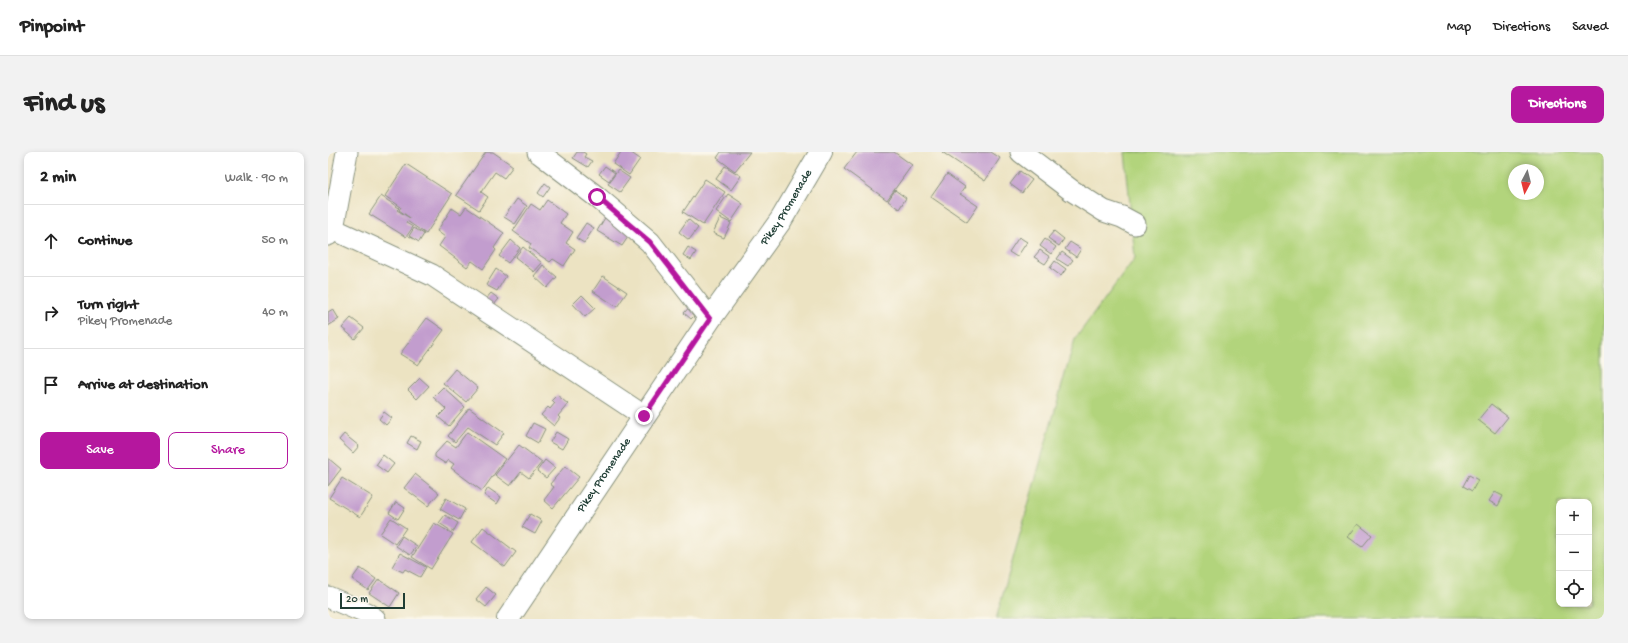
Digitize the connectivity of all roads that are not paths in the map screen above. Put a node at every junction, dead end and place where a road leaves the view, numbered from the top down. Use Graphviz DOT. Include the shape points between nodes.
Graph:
graph roads {
  1 [pos="347,152"];
  2 [pos="538,152"];
  3 [pos="1021,152"];
  4 [pos="815,154"];
  5 [pos="1135,224"];
  6 [pos="331,232"];
  7 [pos="710,319"];
  8 [pos="644,416"];
  9 [pos="328,597"];
  10 [pos="375,619"];
  11 [pos="508,619"];
  1 -- 6 [label="street"];
  2 -- 7 [label="street" via="650,242"];
  3 -- 5 [label="street" via="1071,190 1104,211"];
  4 -- 7 [label="street, Pikey Promenade" via="781,220"];
  6 -- 8 [label="street" via="432,275"];
  7 -- 8 [label="street, Pikey Promenade"];
  8 -- 11 [label="street, Pikey Promenade"];
  9 -- 10 [label="street" via="366,612"];
}
